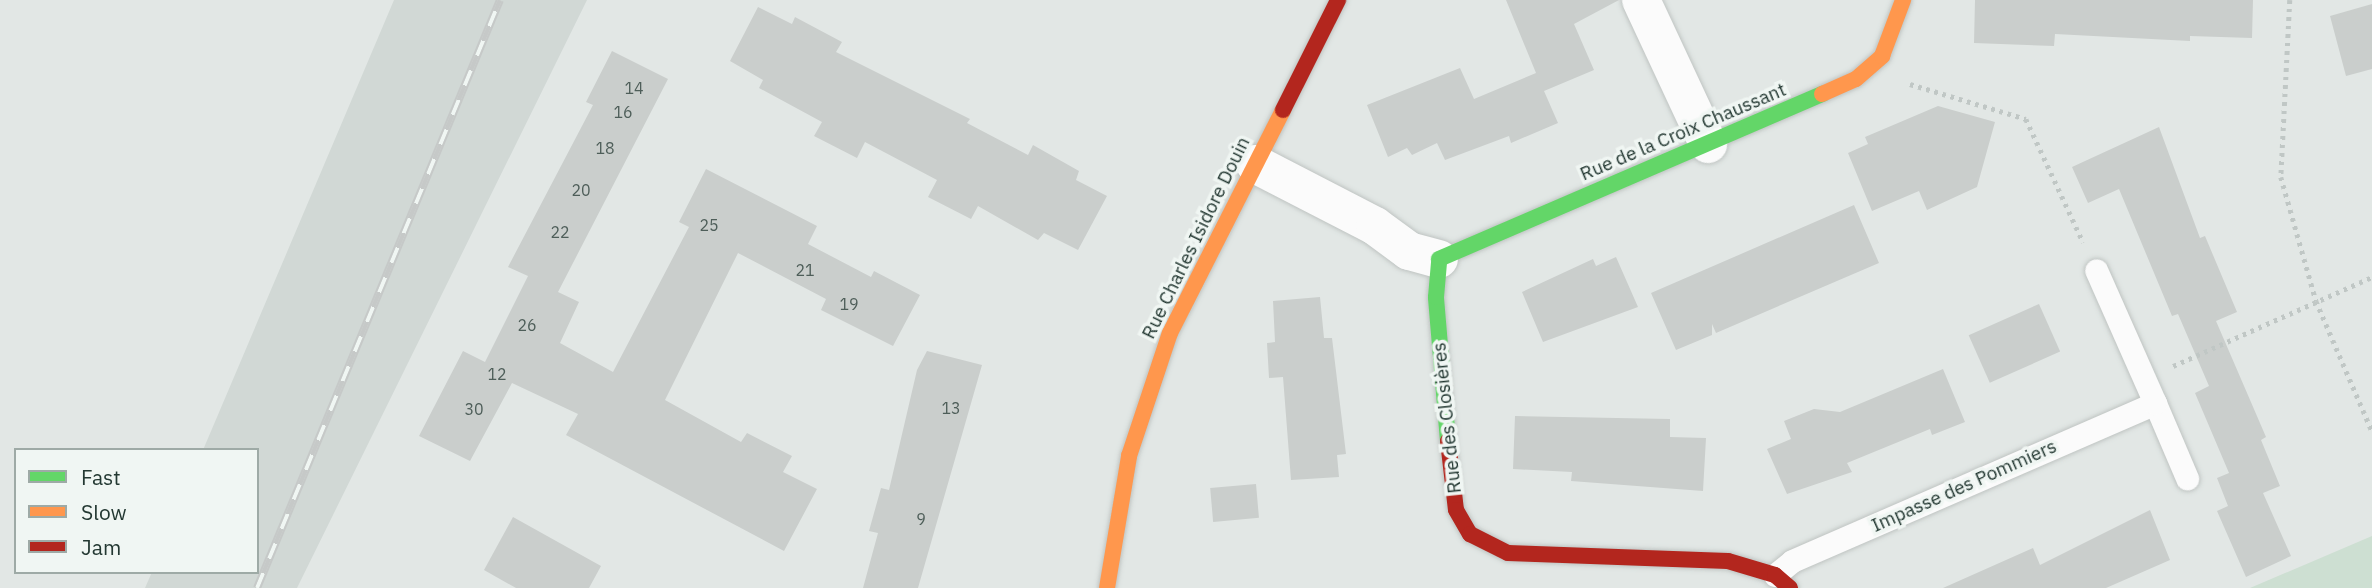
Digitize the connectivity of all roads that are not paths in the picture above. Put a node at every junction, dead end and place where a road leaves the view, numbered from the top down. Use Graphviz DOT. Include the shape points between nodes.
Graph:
graph roads {
  1 [pos="1338,0"];
  2 [pos="1641,0"];
  3 [pos="1903,0"];
  4 [pos="1708,145"];
  5 [pos="1255,164"];
  6 [pos="1439,259"];
  7 [pos="2096,270"];
  8 [pos="2155,402"];
  9 [pos="2188,478"];
  10 [pos="1782,582"];
  11 [pos="1107,588"];
  1 -- 5 [label="street, Rue Charles Isidore Douin"];
  2 -- 4 [label="street"];
  3 -- 4 [label="street, Rue de la Croix Chaussant" via="1882,56 1865,71"];
  4 -- 6 [label="street, Rue de la Croix Chaussant"];
  5 -- 6 [label="street" via="1375,226 1409,251"];
  5 -- 11 [label="street, Rue Charles Isidore Douin" via="1170,333 1129,456"];
  6 -- 10 [label="street, Rue des Closières" via="1436,297 1445,418 1456,510 1470,534 1508,553 1728,561"];
  7 -- 8 [label="lane"];
  8 -- 9 [label="lane"];
  8 -- 10 [label="lane, Impasse des Pommiers" via="1792,561"];
}
